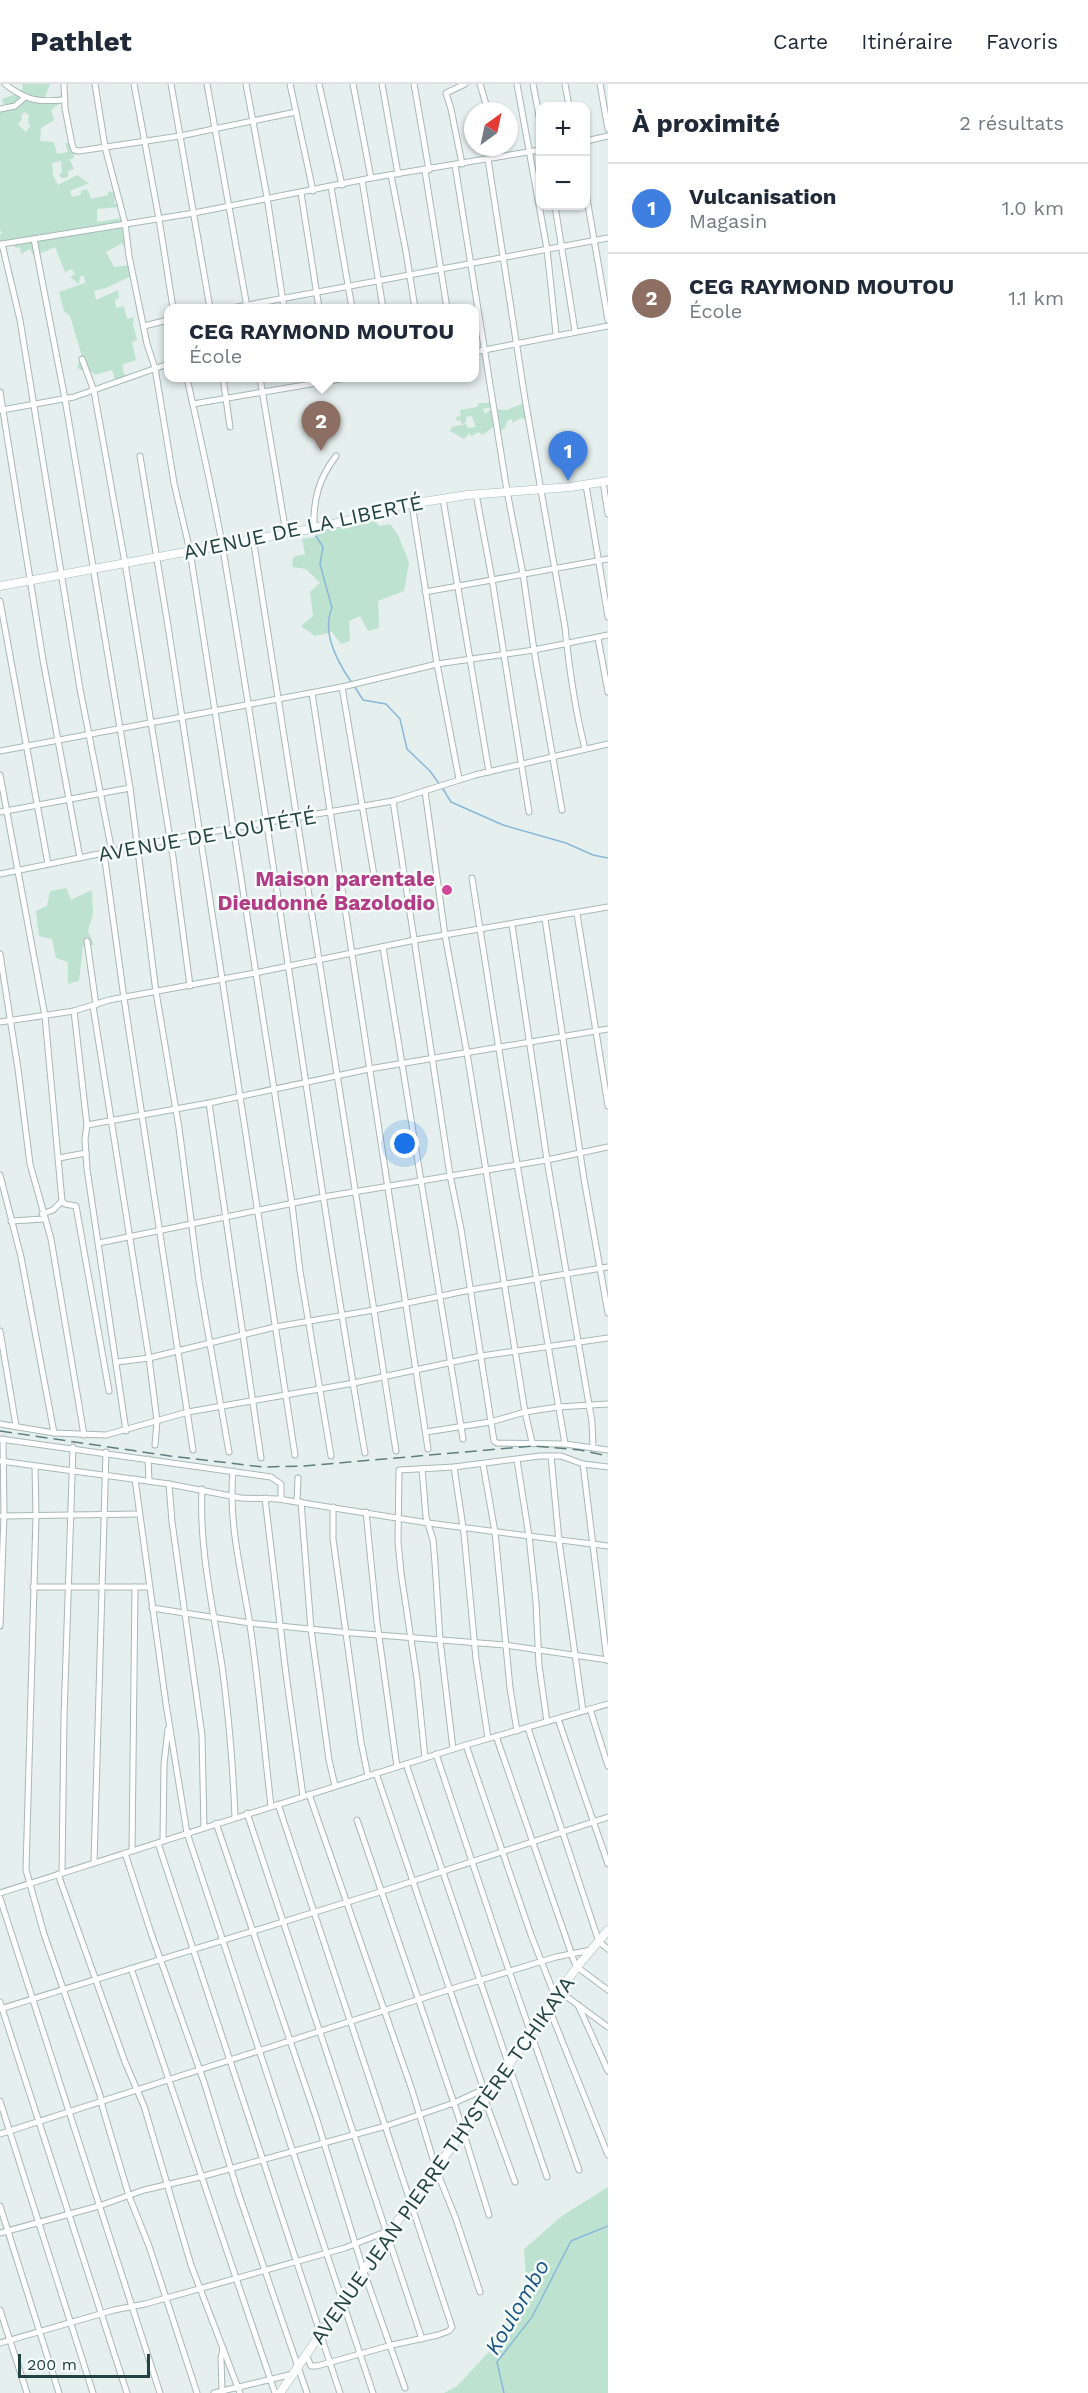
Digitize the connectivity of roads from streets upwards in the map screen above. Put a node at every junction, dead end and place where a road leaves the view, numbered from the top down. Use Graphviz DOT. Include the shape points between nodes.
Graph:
graph roads {
  1 [pos="5,84"];
  2 [pos="64,84"];
  3 [pos="95,84"];
  4 [pos="135,84"];
  5 [pos="171,84"];
  6 [pos="207,84"];
  7 [pos="246,84"];
  8 [pos="290,84"];
  9 [pos="319,84"];
  10 [pos="353,84"];
  11 [pos="382,84"];
  12 [pos="414,84"];
  13 [pos="465,84"];
  14 [pos="480,84"];
  15 [pos="517,84"];
  16 [pos="533,84"];
  17 [pos="565,84"];
  18 [pos="600,84"];
  19 [pos="24,98"];
  20 [pos="64,100"];
  21 [pos="485,102"];
  22 [pos="536,102"];
  23 [pos="568,102"];
  24 [pos="0,109"];
  25 [pos="296,112"];
  26 [pos="253,122"];
  27 [pos="216,129"];
  28 [pos="608,129"];
  29 [pos="180,136"];
  30 [pos="608,136"];
  31 [pos="590,140"];
  32 [pos="146,142"];
  33 [pos="105,147"];
  34 [pos="536,150"];
  35 [pos="530,151"];
  36 [pos="497,157"];
  37 [pos="488,159"];
  38 [pos="459,164"];
  39 [pos="427,170"];
  40 [pos="398,174"];
  41 [pos="391,175"];
  42 [pos="371,178"];
  43 [pos="362,180"];
  44 [pos="342,185"];
  45 [pos="332,187"];
  46 [pos="313,191"];
  47 [pos="301,193"];
  48 [pos="267,197"];
  49 [pos="228,207"];
  50 [pos="556,210"];
  51 [pos="588,210"];
  52 [pos="194,213"];
  53 [pos="159,219"];
  54 [pos="125,223"];
  55 [pos="608,238"];
  56 [pos="34,239"];
  57 [pos="594,241"];
  58 [pos="1,245"];
  59 [pos="563,247"];
  60 [pos="547,249"];
  61 [pos="503,259"];
  62 [pos="472,264"];
  63 [pos="441,270"];
  64 [pos="410,276"];
  65 [pos="379,281"];
  66 [pos="348,287"];
  67 [pos="317,294"];
  68 [pos="283,299"];
  69 [pos="172,304"];
  70 [pos="209,304"];
  71 [pos="246,304"];
  72 [pos="260,304"];
  73 [pos="284,304"];
  74 [pos="318,304"];
  75 [pos="351,304"];
  76 [pos="382,304"];
  77 [pos="414,304"];
  78 [pos="446,304"];
  79 [pos="479,304"];
  80 [pos="479,306"];
  81 [pos="608,320"];
  82 [pos="164,321"];
  83 [pos="144,326"];
  84 [pos="608,326"];
  85 [pos="575,331"];
  86 [pos="556,334"];
  87 [pos="517,343"];
  88 [pos="486,349"];
  89 [pos="479,351"];
  90 [pos="82,359"];
  91 [pos="164,365"];
  92 [pos="155,368"];
  93 [pos="188,382"];
  94 [pos="224,382"];
  95 [pos="261,382"];
  96 [pos="296,382"];
  97 [pos="314,382"];
  98 [pos="297,385"];
  99 [pos="94,391"];
  100 [pos="0,392"];
  101 [pos="263,392"];
  102 [pos="227,398"];
  103 [pos="65,399"];
  104 [pos="33,404"];
  105 [pos="193,404"];
  106 [pos="2,410"];
  107 [pos="230,427"];
  108 [pos="140,456"];
  109 [pos="336,456"];
  110 [pos="605,481"];
  111 [pos="586,485"];
  112 [pos="540,489"];
  113 [pos="507,491"];
  114 [pos="476,494"];
  115 [pos="443,499"];
  116 [pos="412,504"];
  117 [pos="608,514"];
  118 [pos="314,528"];
  119 [pos="286,533"];
  120 [pos="253,538"];
  121 [pos="222,544"];
  122 [pos="190,551"];
  123 [pos="156,557"];
  124 [pos="608,559"];
  125 [pos="599,560"];
  126 [pos="125,563"];
  127 [pos="555,568"];
  128 [pos="93,570"];
  129 [pos="63,574"];
  130 [pos="524,574"];
  131 [pos="492,579"];
  132 [pos="30,580"];
  133 [pos="0,586"];
  134 [pos="457,587"];
  135 [pos="425,592"];
  136 [pos="0,602"];
  137 [pos="608,617"];
  138 [pos="608,635"];
  139 [pos="598,638"];
  140 [pos="566,645"];
  141 [pos="534,650"];
  142 [pos="503,654"];
  143 [pos="471,659"];
  144 [pos="437,664"];
  145 [pos="342,687"];
  146 [pos="608,692"];
  147 [pos="312,693"];
  148 [pos="280,699"];
  149 [pos="248,705"];
  150 [pos="215,711"];
  151 [pos="182,716"];
  152 [pos="150,722"];
  153 [pos="119,728"];
  154 [pos="89,734"];
  155 [pos="57,740"];
  156 [pos="608,744"];
  157 [pos="27,746"];
  158 [pos="585,749"];
  159 [pos="0,751"];
  160 [pos="554,757"];
  161 [pos="521,765"];
  162 [pos="489,772"];
  163 [pos="0,775"];
  164 [pos="459,779"];
  165 [pos="130,788"];
  166 [pos="425,791"];
  167 [pos="100,794"];
  168 [pos="69,799"];
  169 [pos="393,801"];
  170 [pos="38,805"];
  171 [pos="363,806"];
  172 [pos="562,810"];
  173 [pos="3,811"];
  174 [pos="330,812"];
  175 [pos="529,812"];
  176 [pos="296,818"];
  177 [pos="266,823"];
  178 [pos="233,828"];
  179 [pos="200,834"];
  180 [pos="170,840"];
  181 [pos="138,847"];
  182 [pos="111,852"];
  183 [pos="104,853"];
  184 [pos="80,858"];
  185 [pos="48,864"];
  186 [pos="17,870"];
  187 [pos="0,874"];
  188 [pos="472,878"];
  189 [pos="375,881"];
  190 [pos="608,907"];
  191 [pos="577,914"];
  192 [pos="545,919"];
  193 [pos="512,925"];
  194 [pos="481,930"];
  195 [pos="445,935"];
  196 [pos="415,940"];
  197 [pos="87,941"];
  198 [pos="383,946"];
  199 [pos="0,954"];
  200 [pos="352,954"];
  201 [pos="319,960"];
  202 [pos="289,966"];
  203 [pos="255,974"];
  204 [pos="223,979"];
  205 [pos="190,986"];
  206 [pos="156,992"];
  207 [pos="124,998"];
  208 [pos="94,1005"];
  209 [pos="74,1011"];
  210 [pos="45,1016"];
  211 [pos="11,1020"];
  212 [pos="0,1022"];
  213 [pos="608,1029"];
  214 [pos="596,1030"];
  215 [pos="564,1036"];
  216 [pos="531,1042"];
  217 [pos="500,1047"];
  218 [pos="467,1053"];
  219 [pos="433,1059"];
  220 [pos="403,1065"];
  221 [pos="369,1069"];
  222 [pos="336,1076"];
  223 [pos="305,1082"];
  224 [pos="273,1089"];
  225 [pos="240,1096"];
  226 [pos="209,1103"];
  227 [pos="608,1106"];
  228 [pos="174,1108"];
  229 [pos="142,1115"];
  230 [pos="111,1121"];
  231 [pos="87,1125"];
  232 [pos="608,1147"];
  233 [pos="580,1152"];
  234 [pos="86,1153"];
  235 [pos="59,1158"];
  236 [pos="547,1160"];
  237 [pos="517,1164"];
  238 [pos="484,1170"];
  239 [pos="0,1175"];
  240 [pos="450,1175"];
  241 [pos="421,1180"];
  242 [pos="388,1186"];
  243 [pos="355,1192"];
  244 [pos="323,1197"];
  245 [pos="62,1201"];
  246 [pos="292,1204"];
  247 [pos="258,1210"];
  248 [pos="43,1216"];
  249 [pos="225,1217"];
  250 [pos="11,1221"];
  251 [pos="191,1223"];
  252 [pos="159,1230"];
  253 [pos="128,1237"];
  254 [pos="99,1243"];
  255 [pos="608,1267"];
  256 [pos="600,1268"];
  257 [pos="567,1274"];
  258 [pos="536,1279"];
  259 [pos="504,1285"];
  260 [pos="470,1290"];
  261 [pos="438,1297"];
  262 [pos="405,1304"];
  263 [pos="374,1310"];
  264 [pos="608,1313"];
  265 [pos="343,1316"];
  266 [pos="309,1321"];
  267 [pos="276,1327"];
  268 [pos="0,1331"];
  269 [pos="242,1335"];
  270 [pos="608,1338"];
  271 [pos="578,1343"];
  272 [pos="210,1344"];
  273 [pos="548,1346"];
  274 [pos="515,1350"];
  275 [pos="178,1351"];
  276 [pos="481,1356"];
  277 [pos="149,1358"];
  278 [pos="117,1362"];
  279 [pos="450,1363"];
  280 [pos="414,1370"];
  281 [pos="384,1375"];
  282 [pos="354,1383"];
  283 [pos="320,1389"];
  284 [pos="109,1391"];
  285 [pos="287,1394"];
  286 [pos="254,1401"];
  287 [pos="608,1404"];
  288 [pos="221,1406"];
  289 [pos="588,1406"];
  290 [pos="558,1407"];
  291 [pos="188,1412"];
  292 [pos="525,1412"];
  293 [pos="157,1421"];
  294 [pos="490,1422"];
  295 [pos="0,1424"];
  296 [pos="16,1426"];
  297 [pos="461,1426"];
  298 [pos="126,1431"];
  299 [pos="426,1432"];
  300 [pos="54,1433"];
  301 [pos="84,1435"];
  302 [pos="2,1439"];
  303 [pos="463,1439"];
  304 [pos="532,1442"];
  305 [pos="565,1444"];
  306 [pos="155,1445"];
  307 [pos="593,1447"];
  308 [pos="73,1448"];
  309 [pos="428,1449"];
  310 [pos="193,1450"];
  311 [pos="608,1450"];
  312 [pos="396,1451"];
  313 [pos="106,1452"];
  314 [pos="229,1452"];
  315 [pos="365,1453"];
  316 [pos="295,1455"];
  317 [pos="331,1456"];
  318 [pos="551,1456"];
  319 [pos="261,1458"];
  320 [pos="148,1459"];
  321 [pos="517,1460"];
  322 [pos="1,1461"];
  323 [pos="483,1464"];
  324 [pos="582,1464"];
  325 [pos="35,1466"];
  326 [pos="454,1467"];
  327 [pos="608,1467"];
  328 [pos="422,1469"];
  329 [pos="73,1470"];
  330 [pos="1,1471"];
  331 [pos="233,1472"];
  332 [pos="106,1475"];
  333 [pos="298,1478"];
  334 [pos="135,1479"];
  335 [pos="149,1481"];
  336 [pos="169,1484"];
  337 [pos="202,1489"];
  338 [pos="231,1495"];
  339 [pos="265,1498"];
  340 [pos="282,1499"];
  341 [pos="299,1502"];
  342 [pos="333,1507"];
  343 [pos="366,1512"];
  344 [pos="139,1514"];
  345 [pos="105,1515"];
  346 [pos="2,1516"];
  347 [pos="36,1516"];
  348 [pos="69,1516"];
  349 [pos="399,1517"];
  350 [pos="428,1523"];
  351 [pos="463,1528"];
  352 [pos="495,1532"];
  353 [pos="529,1536"];
  354 [pos="560,1541"];
  355 [pos="592,1544"];
  356 [pos="608,1546"];
  357 [pos="102,1586"];
  358 [pos="33,1587"];
  359 [pos="67,1587"];
  360 [pos="135,1587"];
  361 [pos="149,1587"];
  362 [pos="152,1608"];
  363 [pos="185,1613"];
  364 [pos="214,1618"];
  365 [pos="249,1623"];
  366 [pos="0,1626"];
  367 [pos="281,1626"];
  368 [pos="311,1629"];
  369 [pos="346,1633"];
  370 [pos="378,1635"];
  371 [pos="411,1637"];
  372 [pos="440,1640"];
  373 [pos="475,1642"];
  374 [pos="505,1645"];
  375 [pos="538,1649"];
  376 [pos="575,1655"];
  377 [pos="608,1660"];
  378 [pos="608,1704"];
  379 [pos="586,1710"];
  380 [pos="558,1719"];
  381 [pos="168,1721"];
  382 [pos="547,1722"];
  383 [pos="528,1728"];
  384 [pos="517,1731"];
  385 [pos="496,1736"];
  386 [pos="488,1738"];
  387 [pos="466,1745"];
  388 [pos="453,1749"];
  389 [pos="436,1754"];
  390 [pos="425,1758"];
  391 [pos="406,1764"];
  392 [pos="608,1766"];
  393 [pos="397,1767"];
  394 [pos="376,1773"];
  395 [pos="368,1776"];
  396 [pos="335,1786"];
  397 [pos="306,1795"];
  398 [pos="278,1804"];
  399 [pos="271,1806"];
  400 [pos="247,1813"];
  401 [pos="235,1817"];
  402 [pos="608,1817"];
  403 [pos="357,1820"];
  404 [pos="594,1822"];
  405 [pos="216,1823"];
  406 [pos="204,1828"];
  407 [pos="563,1831"];
  408 [pos="187,1833"];
  409 [pos="533,1841"];
  410 [pos="160,1842"];
  411 [pos="132,1851"];
  412 [pos="503,1851"];
  413 [pos="125,1853"];
  414 [pos="472,1861"];
  415 [pos="94,1863"];
  416 [pos="608,1864"];
  417 [pos="443,1871"];
  418 [pos="60,1874"];
  419 [pos="413,1881"];
  420 [pos="28,1884"];
  421 [pos="380,1892"];
  422 [pos="0,1893"];
  423 [pos="0,1898"];
  424 [pos="346,1901"];
  425 [pos="313,1911"];
  426 [pos="284,1922"];
  427 [pos="608,1930"];
  428 [pos="252,1931"];
  429 [pos="222,1940"];
  430 [pos="596,1946"];
  431 [pos="193,1949"];
  432 [pos="608,1949"];
  433 [pos="571,1954"];
  434 [pos="161,1959"];
  435 [pos="542,1962"];
  436 [pos="577,1967"];
  437 [pos="131,1968"];
  438 [pos="510,1973"];
  439 [pos="94,1980"];
  440 [pos="479,1982"];
  441 [pos="64,1989"];
  442 [pos="448,1990"];
  443 [pos="608,1990"];
  444 [pos="557,1993"];
  445 [pos="33,1999"];
  446 [pos="418,2000"];
  447 [pos="578,2005"];
  448 [pos="548,2006"];
  449 [pos="1,2007"];
  450 [pos="384,2011"];
  451 [pos="351,2022"];
  452 [pos="608,2027"];
  453 [pos="320,2031"];
  454 [pos="530,2032"];
  455 [pos="290,2040"];
  456 [pos="260,2051"];
  457 [pos="229,2060"];
  458 [pos="508,2065"];
  459 [pos="200,2069"];
  460 [pos="608,2070"];
  461 [pos="169,2079"];
  462 [pos="493,2085"];
  463 [pos="138,2089"];
  464 [pos="484,2090"];
  465 [pos="484,2099"];
  466 [pos="101,2100"];
  467 [pos="0,2101"];
  468 [pos="454,2103"];
  469 [pos="70,2111"];
  470 [pos="419,2115"];
  471 [pos="40,2121"];
  472 [pos="386,2126"];
  473 [pos="9,2130"];
  474 [pos="463,2131"];
  475 [pos="0,2134"];
  476 [pos="354,2134"];
  477 [pos="324,2143"];
  478 [pos="293,2152"];
  479 [pos="608,2155"];
  480 [pos="263,2159"];
  481 [pos="231,2168"];
  482 [pos="436,2169"];
  483 [pos="579,2170"];
  484 [pos="200,2177"];
  485 [pos="547,2177"];
  486 [pos="515,2182"];
  487 [pos="166,2185"];
  488 [pos="129,2196"];
  489 [pos="411,2202"];
  490 [pos="0,2206"];
  491 [pos="99,2206"];
  492 [pos="69,2214"];
  493 [pos="489,2215"];
  494 [pos="39,2222"];
  495 [pos="8,2231"];
  496 [pos="0,2233"];
  497 [pos="386,2234"];
  498 [pos="356,2243"];
  499 [pos="327,2253"];
  500 [pos="296,2261"];
  501 [pos="265,2270"];
  502 [pos="364,2272"];
  503 [pos="235,2278"];
  504 [pos="201,2288"];
  505 [pos="480,2292"];
  506 [pos="166,2297"];
  507 [pos="343,2302"];
  508 [pos="132,2306"];
  509 [pos="0,2310"];
  510 [pos="102,2314"];
  511 [pos="70,2324"];
  512 [pos="40,2332"];
  513 [pos="321,2334"];
  514 [pos="422,2339"];
  515 [pos="10,2340"];
  516 [pos="0,2343"];
  517 [pos="392,2345"];
  518 [pos="223,2348"];
  519 [pos="360,2353"];
  520 [pos="306,2355"];
  521 [pos="331,2363"];
  522 [pos="295,2370"];
  523 [pos="270,2379"];
  524 [pos="405,2388"];
  525 [pos="239,2390"];
  526 [pos="222,2391"];
  527 [pos="27,2393"];
  528 [pos="59,2393"];
  529 [pos="93,2393"];
  530 [pos="127,2393"];
  531 [pos="160,2393"];
  532 [pos="197,2393"];
  533 [pos="214,2393"];
  534 [pos="274,2393"];
  535 [pos="280,2393"];
  536 [pos="307,2393"];
  537 [pos="340,2393"];
  538 [pos="374,2393"];
  1 -- 19 [label="street"];
  2 -- 20 [label="street"];
  3 -- 33 [label="street"];
  4 -- 32 [label="street"];
  5 -- 29 [label="street"];
  6 -- 27 [label="street"];
  7 -- 26 [label="street"];
  8 -- 25 [label="street"];
  9 -- 44 [label="street"];
  10 -- 42 [label="street"];
  11 -- 40 [label="street"];
  12 -- 39 [label="street"];
  13 -- 38 [label="street" via="446,93 452,109"];
  14 -- 21 [label="street"];
  15 -- 35 [label="street"];
  16 -- 22 [label="street"];
  17 -- 23 [label="street"];
  18 -- 28 [label="street"];
  19 -- 20 [label="street"];
  19 -- 24 [label="street" via="15,106"];
  20 -- 33 [label="street" via="74,150"];
  25 -- 26 [label="street"];
  25 -- 46 [label="street"];
  26 -- 27 [label="street"];
  26 -- 48 [label="street"];
  27 -- 29 [label="street"];
  27 -- 49 [label="street"];
  29 -- 32 [label="street"];
  29 -- 52 [label="street"];
  30 -- 31 [label="street"];
  32 -- 33 [label="street"];
  32 -- 53 [label="street"];
  33 -- 54 [label="street"];
  34 -- 35 [label="street"];
  35 -- 36 [label="street"];
  35 -- 60 [label="street"];
  36 -- 37 [label="street"];
  37 -- 38 [label="street"];
  37 -- 61 [label="street"];
  38 -- 39 [label="street"];
  38 -- 62 [label="street"];
  39 -- 40 [label="street"];
  39 -- 63 [label="street"];
  40 -- 41 [label="street"];
  41 -- 42 [label="street"];
  41 -- 64 [label="street"];
  42 -- 43 [label="street"];
  43 -- 44 [label="street"];
  43 -- 65 [label="street"];
  44 -- 45 [label="street"];
  45 -- 46 [label="street"];
  45 -- 66 [label="street"];
  46 -- 47 [label="street"];
  47 -- 48 [label="street"];
  47 -- 67 [label="street"];
  48 -- 49 [label="street"];
  48 -- 68 [label="street"];
  49 -- 52 [label="street"];
  49 -- 71 [label="street"];
  50 -- 59 [label="street"];
  51 -- 57 [label="street"];
  52 -- 53 [label="street"];
  52 -- 70 [label="street"];
  53 -- 54 [label="street"];
  53 -- 69 [label="street"];
  54 -- 56 [label="street"];
  54 -- 83 [label="street"];
  55 -- 57 [label="street"];
  56 -- 58 [label="street"];
  56 -- 103 [label="street"];
  57 -- 59 [label="street"];
  57 -- 81 [label="street"];
  58 -- 104 [label="street" via="20,320"];
  59 -- 60 [label="street"];
  59 -- 85 [label="street"];
  60 -- 61 [label="street"];
  60 -- 86 [label="street"];
  61 -- 62 [label="street"];
  61 -- 87 [label="street"];
  62 -- 63 [label="street"];
  62 -- 79 [label="street"];
  63 -- 64 [label="street"];
  63 -- 78 [label="street"];
  64 -- 65 [label="street"];
  64 -- 77 [label="street"];
  65 -- 66 [label="street"];
  65 -- 76 [label="street"];
  66 -- 67 [label="street"];
  66 -- 75 [label="street"];
  67 -- 68 [label="street"];
  67 -- 74 [label="street"];
  68 -- 72 [label="street"];
  68 -- 73 [label="street"];
  80 -- 88 [label="street"];
  82 -- 83 [label="street"];
  83 -- 92 [label="street"];
  84 -- 85 [label="street"];
  85 -- 86 [label="street"];
  86 -- 87 [label="street"];
  87 -- 88 [label="street"];
  87 -- 112 [label="street"];
  88 -- 89 [label="street"];
  88 -- 113 [label="street"];
  90 -- 99 [label="street"];
  91 -- 92 [label="street"];
  92 -- 99 [label="street"];
  92 -- 122 [label="street"];
  93 -- 105 [label="street"];
  94 -- 102 [label="street"];
  95 -- 101 [label="street"];
  96 -- 98 [label="street"];
  97 -- 98 [label="street"];
  98 -- 101 [label="street"];
  99 -- 103 [label="street"];
  99 -- 126 [label="street"];
  100 -- 106 [label="street"];
  101 -- 102 [label="street"];
  101 -- 119 [label="street"];
  102 -- 105 [label="street"];
  102 -- 107 [label="street"];
  103 -- 104 [label="street"];
  103 -- 128 [label="street"];
  104 -- 106 [label="street"];
  104 -- 129 [label="street"];
  105 -- 121 [label="street"];
  106 -- 132 [label="street"];
  108 -- 123 [label="street"];
  109 -- 118 [label="street" via="318,488"];
  110 -- 111 [label="street, AVENUE DE LA LIBERTÉ"];
  110 -- 117 [label="street"];
  111 -- 112 [label="street, AVENUE DE LA LIBERTÉ"];
  111 -- 125 [label="street"];
  112 -- 113 [label="street, AVENUE DE LA LIBERTÉ"];
  112 -- 127 [label="street"];
  113 -- 114 [label="street, AVENUE DE LA LIBERTÉ"];
  113 -- 130 [label="street"];
  114 -- 115 [label="street, AVENUE DE LA LIBERTÉ"];
  114 -- 131 [label="street"];
  115 -- 116 [label="street, AVENUE DE LA LIBERTÉ"];
  115 -- 134 [label="street"];
  116 -- 118 [label="street, AVENUE DE LA LIBERTÉ"];
  116 -- 135 [label="street"];
  118 -- 119 [label="street, AVENUE DE LA LIBERTÉ"];
  119 -- 120 [label="street, AVENUE DE LA LIBERTÉ"];
  120 -- 121 [label="street, AVENUE DE LA LIBERTÉ"];
  120 -- 148 [label="street"];
  121 -- 122 [label="street, AVENUE DE LA LIBERTÉ"];
  121 -- 149 [label="street"];
  122 -- 123 [label="street, AVENUE DE LA LIBERTÉ"];
  122 -- 150 [label="street"];
  123 -- 126 [label="street, AVENUE DE LA LIBERTÉ"];
  123 -- 151 [label="street"];
  124 -- 125 [label="street"];
  125 -- 127 [label="street"];
  125 -- 137 [label="street"];
  126 -- 128 [label="street, AVENUE DE LA LIBERTÉ"];
  126 -- 152 [label="street"];
  127 -- 130 [label="street"];
  127 -- 140 [label="street"];
  128 -- 129 [label="street, AVENUE DE LA LIBERTÉ"];
  128 -- 153 [label="street"];
  129 -- 132 [label="street, AVENUE DE LA LIBERTÉ"];
  129 -- 154 [label="street"];
  130 -- 131 [label="street"];
  130 -- 141 [label="street"];
  131 -- 134 [label="street"];
  131 -- 142 [label="street"];
  132 -- 133 [label="street, AVENUE DE LA LIBERTÉ"];
  132 -- 155 [label="street"];
  134 -- 135 [label="street"];
  134 -- 143 [label="street"];
  135 -- 144 [label="street"];
  136 -- 157 [label="street"];
  138 -- 139 [label="street"];
  139 -- 140 [label="street"];
  139 -- 146 [label="street"];
  140 -- 141 [label="street"];
  140 -- 158 [label="street"];
  141 -- 142 [label="street"];
  141 -- 160 [label="street"];
  142 -- 143 [label="street"];
  142 -- 161 [label="street"];
  143 -- 144 [label="street"];
  143 -- 162 [label="street"];
  144 -- 145 [label="street"];
  144 -- 164 [label="street"];
  145 -- 147 [label="street"];
  145 -- 171 [label="street"];
  147 -- 148 [label="street"];
  147 -- 174 [label="street"];
  148 -- 149 [label="street"];
  148 -- 176 [label="street"];
  149 -- 150 [label="street"];
  149 -- 177 [label="street"];
  150 -- 151 [label="street"];
  150 -- 178 [label="street"];
  151 -- 152 [label="street"];
  151 -- 179 [label="street"];
  152 -- 153 [label="street"];
  152 -- 180 [label="street"];
  153 -- 154 [label="street"];
  153 -- 165 [label="street"];
  154 -- 155 [label="street"];
  154 -- 167 [label="street"];
  155 -- 157 [label="street"];
  155 -- 168 [label="street"];
  156 -- 158 [label="street, AVENUE DE LOUTÉTÉ"];
  157 -- 159 [label="street"];
  157 -- 170 [label="street"];
  158 -- 160 [label="street, AVENUE DE LOUTÉTÉ"];
  160 -- 161 [label="street, AVENUE DE LOUTÉTÉ"];
  160 -- 172 [label="street"];
  161 -- 162 [label="street, AVENUE DE LOUTÉTÉ"];
  161 -- 175 [label="street"];
  162 -- 164 [label="street, AVENUE DE LOUTÉTÉ"];
  163 -- 173 [label="street"];
  164 -- 166 [label="street, AVENUE DE LOUTÉTÉ"];
  165 -- 167 [label="street"];
  165 -- 181 [label="street"];
  166 -- 169 [label="street, AVENUE DE LOUTÉTÉ"];
  166 -- 195 [label="street"];
  167 -- 168 [label="street"];
  167 -- 182 [label="street"];
  168 -- 170 [label="street"];
  168 -- 184 [label="street"];
  169 -- 171 [label="street, AVENUE DE LOUTÉTÉ"];
  169 -- 196 [label="street"];
  170 -- 173 [label="street"];
  170 -- 185 [label="street"];
  171 -- 174 [label="street, AVENUE DE LOUTÉTÉ"];
  171 -- 189 [label="street"];
  173 -- 186 [label="street"];
  174 -- 176 [label="street, AVENUE DE LOUTÉTÉ"];
  174 -- 200 [label="street"];
  176 -- 177 [label="street, AVENUE DE LOUTÉTÉ"];
  176 -- 201 [label="street"];
  177 -- 178 [label="street, AVENUE DE LOUTÉTÉ"];
  177 -- 202 [label="street"];
  178 -- 179 [label="street, AVENUE DE LOUTÉTÉ"];
  178 -- 203 [label="street"];
  179 -- 180 [label="street, AVENUE DE LOUTÉTÉ"];
  179 -- 204 [label="street"];
  180 -- 181 [label="street, AVENUE DE LOUTÉTÉ"];
  180 -- 205 [label="street"];
  181 -- 182 [label="street, AVENUE DE LOUTÉTÉ"];
  181 -- 206 [label="street"];
  182 -- 183 [label="street, AVENUE DE LOUTÉTÉ"];
  183 -- 184 [label="street, AVENUE DE LOUTÉTÉ"];
  183 -- 207 [label="street"];
  184 -- 185 [label="street, AVENUE DE LOUTÉTÉ"];
  185 -- 186 [label="street, AVENUE DE LOUTÉTÉ"];
  186 -- 187 [label="street, AVENUE DE LOUTÉTÉ"];
  186 -- 210 [label="street"];
  188 -- 194 [label="street"];
  190 -- 191 [label="street"];
  191 -- 192 [label="street"];
  191 -- 214 [label="street"];
  192 -- 193 [label="street"];
  192 -- 215 [label="street"];
  193 -- 194 [label="street"];
  193 -- 216 [label="street"];
  194 -- 195 [label="street"];
  194 -- 217 [label="street"];
  195 -- 196 [label="street"];
  195 -- 218 [label="street"];
  196 -- 198 [label="street"];
  196 -- 219 [label="street"];
  197 -- 208 [label="street"];
  198 -- 200 [label="street"];
  198 -- 220 [label="street"];
  199 -- 211 [label="street"];
  200 -- 201 [label="street"];
  200 -- 221 [label="street"];
  201 -- 202 [label="street"];
  201 -- 222 [label="street"];
  202 -- 203 [label="street"];
  202 -- 223 [label="street"];
  203 -- 204 [label="street"];
  203 -- 224 [label="street"];
  204 -- 205 [label="street"];
  204 -- 225 [label="street"];
  205 -- 206 [label="street"];
  206 -- 207 [label="street"];
  206 -- 228 [label="street"];
  207 -- 208 [label="street"];
  207 -- 229 [label="street"];
  208 -- 209 [label="street"];
  208 -- 230 [label="street"];
  209 -- 210 [label="street"];
  209 -- 231 [label="street"];
  210 -- 211 [label="street"];
  210 -- 235 [label="street"];
  211 -- 212 [label="street"];
  211 -- 248 [label="street" via="26,1143"];
  213 -- 214 [label="street"];
  214 -- 215 [label="street"];
  214 -- 227 [label="street"];
  215 -- 216 [label="street"];
  215 -- 233 [label="street"];
  216 -- 217 [label="street"];
  216 -- 236 [label="street"];
  217 -- 218 [label="street"];
  217 -- 237 [label="street"];
  218 -- 219 [label="street"];
  218 -- 238 [label="street"];
  219 -- 220 [label="street"];
  219 -- 240 [label="street"];
  220 -- 221 [label="street"];
  220 -- 241 [label="street"];
  221 -- 222 [label="street"];
  221 -- 242 [label="street"];
  222 -- 223 [label="street"];
  222 -- 243 [label="street"];
  223 -- 224 [label="street"];
  223 -- 244 [label="street"];
  224 -- 225 [label="street"];
  224 -- 246 [label="street"];
  225 -- 226 [label="street"];
  225 -- 247 [label="street"];
  226 -- 228 [label="street"];
  226 -- 249 [label="street"];
  228 -- 229 [label="street"];
  228 -- 251 [label="street"];
  229 -- 230 [label="street"];
  229 -- 252 [label="street"];
  230 -- 231 [label="street"];
  230 -- 253 [label="street"];
  231 -- 234 [label="street"];
  232 -- 233 [label="street"];
  233 -- 236 [label="street"];
  233 -- 256 [label="street"];
  234 -- 235 [label="street"];
  234 -- 254 [label="street"];
  235 -- 245 [label="street"];
  236 -- 237 [label="street"];
  236 -- 257 [label="street"];
  237 -- 238 [label="street"];
  237 -- 258 [label="street"];
  238 -- 240 [label="street"];
  238 -- 259 [label="street"];
  239 -- 250 [label="street"];
  240 -- 241 [label="street"];
  240 -- 260 [label="street"];
  241 -- 242 [label="street"];
  241 -- 261 [label="street"];
  242 -- 243 [label="street"];
  242 -- 262 [label="street"];
  243 -- 244 [label="street"];
  243 -- 263 [label="street"];
  244 -- 246 [label="street"];
  244 -- 265 [label="street"];
  245 -- 248 [label="street"];
  245 -- 284 [label="street" via="76,1206"];
  246 -- 247 [label="street"];
  246 -- 266 [label="street"];
  247 -- 249 [label="street"];
  247 -- 267 [label="street"];
  248 -- 250 [label="street"];
  248 -- 301 [label="street" via="51,1239"];
  249 -- 251 [label="street"];
  249 -- 269 [label="street"];
  250 -- 300 [label="street"];
  251 -- 252 [label="street"];
  251 -- 272 [label="street"];
  252 -- 253 [label="street"];
  252 -- 275 [label="street"];
  253 -- 254 [label="street"];
  253 -- 277 [label="street"];
  254 -- 278 [label="street"];
  255 -- 256 [label="street"];
  256 -- 257 [label="street"];
  256 -- 264 [label="street"];
  257 -- 258 [label="street"];
  257 -- 271 [label="street"];
  258 -- 259 [label="street"];
  258 -- 273 [label="street"];
  259 -- 260 [label="street"];
  259 -- 274 [label="street"];
  260 -- 261 [label="street"];
  260 -- 276 [label="street"];
  261 -- 262 [label="street"];
  261 -- 279 [label="street"];
  262 -- 263 [label="street"];
  262 -- 280 [label="street"];
  263 -- 265 [label="street"];
  263 -- 281 [label="street"];
  265 -- 266 [label="street"];
  265 -- 282 [label="street"];
  266 -- 267 [label="street"];
  266 -- 283 [label="street"];
  267 -- 269 [label="street"];
  267 -- 285 [label="street"];
  268 -- 296 [label="street"];
  269 -- 272 [label="street"];
  269 -- 286 [label="street"];
  270 -- 271 [label="street"];
  271 -- 273 [label="street"];
  271 -- 289 [label="street"];
  272 -- 275 [label="street"];
  272 -- 288 [label="street"];
  273 -- 274 [label="street"];
  273 -- 290 [label="street"];
  274 -- 276 [label="street"];
  274 -- 292 [label="street"];
  275 -- 277 [label="street"];
  275 -- 291 [label="street"];
  276 -- 279 [label="street"];
  276 -- 294 [label="street"];
  277 -- 278 [label="street"];
  277 -- 293 [label="street"];
  278 -- 298 [label="street"];
  279 -- 280 [label="street"];
  279 -- 297 [label="street"];
  280 -- 281 [label="street"];
  280 -- 299 [label="street"];
  281 -- 282 [label="street"];
  281 -- 312 [label="street"];
  282 -- 283 [label="street"];
  282 -- 315 [label="street"];
  283 -- 285 [label="street"];
  283 -- 317 [label="street"];
  285 -- 286 [label="street"];
  285 -- 316 [label="street"];
  286 -- 288 [label="street"];
  286 -- 319 [label="street"];
  287 -- 289 [label="street"];
  288 -- 291 [label="street"];
  288 -- 314 [label="street"];
  289 -- 290 [label="street"];
  289 -- 307 [label="street"];
  290 -- 292 [label="street"];
  290 -- 305 [label="street"];
  291 -- 293 [label="street"];
  291 -- 310 [label="street"];
  292 -- 294 [label="street"];
  292 -- 304 [label="street"];
  293 -- 298 [label="street"];
  293 -- 306 [label="street"];
  294 -- 297 [label="street"];
  294 -- 304 [label="street" via="495,1442"];
  295 -- 296 [label="street"];
  296 -- 300 [label="street"];
  297 -- 299 [label="street"];
  297 -- 303 [label="street"];
  298 -- 301 [label="street"];
  299 -- 309 [label="street"];
  300 -- 301 [label="street"];
  302 -- 308 [label="street"];
  302 -- 322 [label="street"];
  304 -- 305 [label="street"];
  305 -- 307 [label="street"];
  307 -- 311 [label="street"];
  308 -- 313 [label="street"];
  308 -- 329 [label="street"];
  313 -- 320 [label="street"];
  313 -- 332 [label="street"];
  318 -- 321 [label="street"];
  318 -- 324 [label="street"];
  318 -- 354 [label="street"];
  320 -- 331 [label="street"];
  320 -- 335 [label="street"];
  321 -- 323 [label="street"];
  321 -- 353 [label="street"];
  322 -- 325 [label="street"];
  322 -- 330 [label="street"];
  323 -- 326 [label="street"];
  323 -- 352 [label="street"];
  324 -- 327 [label="street"];
  324 -- 355 [label="street"];
  325 -- 329 [label="street"];
  325 -- 347 [label="street"];
  326 -- 328 [label="street"];
  326 -- 351 [label="street"];
  328 -- 349 [label="street" via="398,1472"];
  328 -- 350 [label="street"];
  329 -- 332 [label="street"];
  329 -- 348 [label="street"];
  330 -- 346 [label="street"];
  331 -- 338 [label="street"];
  331 -- 340 [label="street" via="276,1478 281,1484"];
  332 -- 334 [label="street"];
  332 -- 345 [label="street"];
  333 -- 341 [label="street"];
  334 -- 335 [label="street"];
  334 -- 344 [label="street"];
  335 -- 336 [label="street"];
  336 -- 337 [label="street"];
  336 -- 363 [label="street"];
  337 -- 338 [label="street"];
  337 -- 364 [label="street"];
  338 -- 339 [label="street"];
  338 -- 365 [label="street" via="232,1525"];
  339 -- 340 [label="street"];
  339 -- 367 [label="street"];
  340 -- 341 [label="street"];
  341 -- 342 [label="street"];
  341 -- 368 [label="street"];
  342 -- 343 [label="street"];
  342 -- 369 [label="street" via="333,1539"];
  343 -- 349 [label="street"];
  343 -- 370 [label="street"];
  344 -- 345 [label="street"];
  344 -- 361 [label="street"];
  345 -- 348 [label="street"];
  345 -- 357 [label="street"];
  346 -- 347 [label="street"];
  346 -- 366 [label="street"];
  347 -- 348 [label="street"];
  347 -- 358 [label="street"];
  348 -- 359 [label="street"];
  349 -- 350 [label="street"];
  349 -- 371 [label="street" via="398,1542"];
  350 -- 351 [label="street"];
  350 -- 372 [label="street" via="433,1540"];
  351 -- 352 [label="street"];
  351 -- 373 [label="street"];
  352 -- 353 [label="street"];
  352 -- 374 [label="street"];
  353 -- 354 [label="street"];
  353 -- 375 [label="street"];
  354 -- 355 [label="street"];
  354 -- 376 [label="street"];
  355 -- 356 [label="street"];
  355 -- 377 [label="street"];
  357 -- 359 [label="street"];
  357 -- 360 [label="street"];
  357 -- 415 [label="street"];
  358 -- 359 [label="street"];
  358 -- 420 [label="street"];
  359 -- 418 [label="street"];
  360 -- 361 [label="street"];
  360 -- 411 [label="street"];
  361 -- 362 [label="street"];
  362 -- 363 [label="street"];
  362 -- 381 [label="street"];
  363 -- 364 [label="street"];
  363 -- 406 [label="street" via="202,1735"];
  364 -- 365 [label="street"];
  364 -- 401 [label="street" via="233,1762"];
  365 -- 367 [label="street"];
  365 -- 399 [label="street"];
  367 -- 368 [label="street"];
  367 -- 397 [label="street"];
  368 -- 369 [label="street"];
  368 -- 396 [label="street"];
  369 -- 370 [label="street"];
  369 -- 395 [label="street"];
  370 -- 371 [label="street"];
  370 -- 393 [label="street"];
  371 -- 372 [label="street"];
  371 -- 390 [label="street"];
  372 -- 373 [label="street"];
  372 -- 388 [label="street"];
  373 -- 374 [label="street"];
  373 -- 386 [label="street"];
  374 -- 375 [label="street"];
  374 -- 384 [label="street"];
  375 -- 376 [label="street"];
  375 -- 382 [label="street"];
  376 -- 377 [label="street"];
  376 -- 379 [label="street"];
  378 -- 379 [label="street"];
  379 -- 380 [label="street"];
  379 -- 392 [label="street"];
  380 -- 382 [label="street"];
  380 -- 404 [label="street"];
  381 -- 408 [label="street"];
  381 -- 410 [label="street"];
  382 -- 383 [label="street"];
  383 -- 384 [label="street"];
  383 -- 407 [label="street"];
  384 -- 385 [label="street"];
  385 -- 386 [label="street"];
  385 -- 409 [label="street"];
  386 -- 387 [label="street"];
  387 -- 388 [label="street"];
  387 -- 412 [label="street"];
  388 -- 389 [label="street"];
  389 -- 390 [label="street"];
  389 -- 414 [label="street"];
  390 -- 391 [label="street"];
  391 -- 393 [label="street"];
  391 -- 417 [label="street"];
  393 -- 394 [label="street"];
  394 -- 395 [label="street"];
  394 -- 419 [label="street"];
  395 -- 396 [label="street"];
  396 -- 397 [label="street"];
  397 -- 398 [label="street"];
  397 -- 424 [label="street"];
  398 -- 399 [label="street"];
  398 -- 425 [label="street"];
  399 -- 400 [label="street"];
  400 -- 401 [label="street"];
  400 -- 426 [label="street"];
  401 -- 405 [label="street"];
  402 -- 404 [label="street"];
  403 -- 421 [label="street"];
  404 -- 407 [label="street"];
  404 -- 416 [label="street"];
  405 -- 406 [label="street"];
  405 -- 428 [label="street"];
  406 -- 408 [label="street"];
  407 -- 409 [label="street"];
  407 -- 430 [label="street"];
  408 -- 410 [label="street"];
  408 -- 429 [label="street"];
  409 -- 412 [label="street"];
  409 -- 433 [label="street"];
  410 -- 411 [label="street"];
  410 -- 431 [label="street"];
  411 -- 413 [label="street"];
  412 -- 414 [label="street"];
  412 -- 435 [label="street"];
  413 -- 415 [label="street"];
  413 -- 434 [label="street"];
  414 -- 417 [label="street"];
  414 -- 438 [label="street"];
  415 -- 418 [label="street"];
  417 -- 419 [label="street"];
  417 -- 440 [label="street"];
  418 -- 420 [label="street"];
  418 -- 439 [label="street"];
  419 -- 421 [label="street"];
  419 -- 442 [label="street"];
  420 -- 422 [label="street"];
  420 -- 441 [label="street"];
  421 -- 424 [label="street"];
  421 -- 446 [label="street"];
  423 -- 445 [label="street"];
  424 -- 425 [label="street"];
  424 -- 450 [label="street"];
  425 -- 426 [label="street"];
  425 -- 451 [label="street"];
  426 -- 428 [label="street"];
  426 -- 453 [label="street"];
  427 -- 430 [label="street, AVENUE JEAN PIERRE THYSTÈRE TCHIKAYA"];
  428 -- 429 [label="street"];
  428 -- 455 [label="street"];
  429 -- 431 [label="street"];
  429 -- 456 [label="street"];
  430 -- 432 [label="street"];
  430 -- 433 [label="street"];
  430 -- 436 [label="street, AVENUE JEAN PIERRE THYSTÈRE TCHIKAYA"];
  431 -- 434 [label="street"];
  431 -- 457 [label="street"];
  433 -- 435 [label="street"];
  433 -- 436 [label="street"];
  434 -- 437 [label="street"];
  434 -- 459 [label="street"];
  435 -- 438 [label="street"];
  435 -- 444 [label="street"];
  436 -- 443 [label="street"];
  436 -- 444 [label="street, AVENUE JEAN PIERRE THYSTÈRE TCHIKAYA"];
  437 -- 439 [label="street"];
  437 -- 461 [label="street"];
  438 -- 440 [label="street"];
  438 -- 454 [label="street"];
  439 -- 441 [label="street"];
  439 -- 463 [label="street"];
  440 -- 442 [label="street"];
  440 -- 458 [label="street"];
  441 -- 445 [label="street"];
  441 -- 466 [label="street"];
  442 -- 446 [label="street"];
  442 -- 464 [label="street"];
  444 -- 447 [label="street"];
  444 -- 448 [label="street, AVENUE JEAN PIERRE THYSTÈRE TCHIKAYA"];
  445 -- 449 [label="street"];
  445 -- 469 [label="street"];
  446 -- 450 [label="street"];
  446 -- 468 [label="street"];
  447 -- 452 [label="street"];
  447 -- 460 [label="street"];
  448 -- 454 [label="street, AVENUE JEAN PIERRE THYSTÈRE TCHIKAYA"];
  448 -- 479 [label="street"];
  449 -- 471 [label="street"];
  450 -- 451 [label="street"];
  450 -- 470 [label="street"];
  451 -- 453 [label="street"];
  451 -- 472 [label="street"];
  453 -- 455 [label="street"];
  453 -- 476 [label="street"];
  454 -- 458 [label="street, AVENUE JEAN PIERRE THYSTÈRE TCHIKAYA"];
  454 -- 483 [label="street"];
  455 -- 456 [label="street"];
  455 -- 477 [label="street"];
  456 -- 457 [label="street"];
  456 -- 478 [label="street"];
  457 -- 459 [label="street"];
  457 -- 480 [label="street"];
  458 -- 462 [label="street, AVENUE JEAN PIERRE THYSTÈRE TCHIKAYA"];
  458 -- 485 [label="street"];
  459 -- 461 [label="street"];
  459 -- 481 [label="street"];
  461 -- 463 [label="street"];
  461 -- 484 [label="street"];
  462 -- 464 [label="street"];
  462 -- 465 [label="street, AVENUE JEAN PIERRE THYSTÈRE TCHIKAYA"];
  463 -- 466 [label="street"];
  463 -- 487 [label="street"];
  464 -- 468 [label="street"];
  465 -- 474 [label="street, AVENUE JEAN PIERRE THYSTÈRE TCHIKAYA"];
  465 -- 486 [label="street"];
  466 -- 469 [label="street"];
  466 -- 488 [label="street"];
  467 -- 473 [label="street"];
  468 -- 470 [label="street"];
  468 -- 474 [label="street"];
  469 -- 471 [label="street"];
  469 -- 491 [label="street"];
  470 -- 472 [label="street"];
  470 -- 482 [label="street"];
  471 -- 473 [label="street"];
  471 -- 492 [label="street"];
  472 -- 476 [label="street"];
  472 -- 489 [label="street"];
  473 -- 475 [label="street"];
  473 -- 494 [label="street"];
  474 -- 482 [label="street, AVENUE JEAN PIERRE THYSTÈRE TCHIKAYA"];
  474 -- 493 [label="street"];
  476 -- 477 [label="street"];
  476 -- 497 [label="street"];
  477 -- 478 [label="street"];
  477 -- 498 [label="street"];
  478 -- 480 [label="street"];
  478 -- 499 [label="street"];
  480 -- 481 [label="street"];
  480 -- 500 [label="street"];
  481 -- 484 [label="street"];
  481 -- 501 [label="street"];
  482 -- 489 [label="street, AVENUE JEAN PIERRE THYSTÈRE TCHIKAYA"];
  482 -- 505 [label="street"];
  484 -- 487 [label="street"];
  484 -- 503 [label="street"];
  487 -- 488 [label="street"];
  487 -- 504 [label="street"];
  488 -- 491 [label="street"];
  488 -- 506 [label="street"];
  489 -- 497 [label="street, AVENUE JEAN PIERRE THYSTÈRE TCHIKAYA"];
  489 -- 514 [label="street" via="452,2327"];
  490 -- 495 [label="street"];
  491 -- 492 [label="street"];
  491 -- 508 [label="street"];
  492 -- 494 [label="street"];
  492 -- 510 [label="street"];
  494 -- 495 [label="street"];
  494 -- 511 [label="street"];
  495 -- 496 [label="street"];
  495 -- 512 [label="street"];
  497 -- 498 [label="street"];
  497 -- 502 [label="street, AVENUE JEAN PIERRE THYSTÈRE TCHIKAYA"];
  497 -- 514 [label="street"];
  498 -- 499 [label="street"];
  498 -- 502 [label="street"];
  499 -- 500 [label="street"];
  499 -- 507 [label="street"];
  500 -- 501 [label="street"];
  500 -- 513 [label="street"];
  501 -- 503 [label="street"];
  501 -- 522 [label="street"];
  502 -- 507 [label="street, AVENUE JEAN PIERRE THYSTÈRE TCHIKAYA"];
  502 -- 517 [label="street"];
  503 -- 504 [label="street"];
  503 -- 523 [label="street"];
  504 -- 506 [label="street"];
  504 -- 518 [label="street"];
  506 -- 508 [label="street"];
  506 -- 532 [label="street"];
  507 -- 513 [label="street, AVENUE JEAN PIERRE THYSTÈRE TCHIKAYA"];
  507 -- 519 [label="street"];
  508 -- 510 [label="street"];
  508 -- 531 [label="street"];
  509 -- 515 [label="street"];
  510 -- 511 [label="street"];
  510 -- 530 [label="street"];
  511 -- 512 [label="street"];
  511 -- 529 [label="street"];
  512 -- 515 [label="street"];
  512 -- 528 [label="street"];
  513 -- 520 [label="street, AVENUE JEAN PIERRE THYSTÈRE TCHIKAYA"];
  513 -- 521 [label="street"];
  514 -- 517 [label="street"];
  515 -- 516 [label="street"];
  515 -- 527 [label="street"];
  517 -- 519 [label="street"];
  517 -- 524 [label="street"];
  518 -- 525 [label="street"];
  518 -- 526 [label="street"];
  519 -- 521 [label="street"];
  519 -- 538 [label="street"];
  520 -- 521 [label="street" via="314,2367"];
  520 -- 522 [label="street, AVENUE JEAN PIERRE THYSTÈRE TCHIKAYA"];
  521 -- 537 [label="street"];
  522 -- 523 [label="street"];
  522 -- 535 [label="street, AVENUE JEAN PIERRE THYSTÈRE TCHIKAYA"];
  522 -- 536 [label="street"];
  523 -- 525 [label="street"];
  523 -- 534 [label="street"];
  525 -- 526 [label="street"];
  526 -- 533 [label="street"];
}
